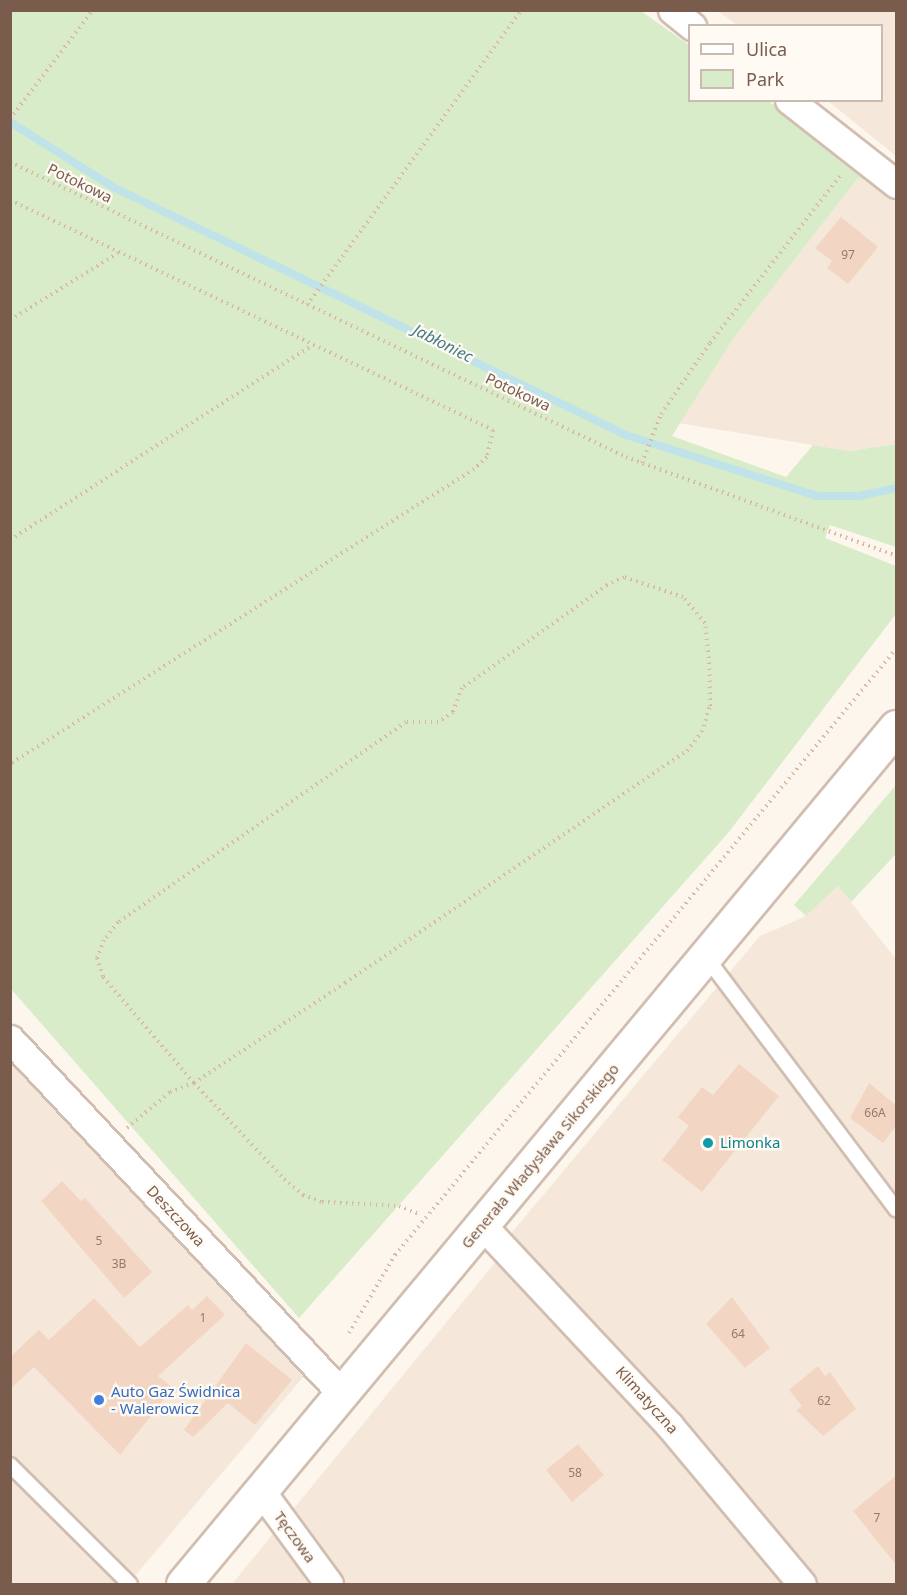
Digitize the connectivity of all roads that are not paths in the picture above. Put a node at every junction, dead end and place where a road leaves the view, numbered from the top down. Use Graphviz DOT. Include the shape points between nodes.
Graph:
graph roads {
  1 [pos="672,10"];
  2 [pos="690,24"];
  3 [pos="792,102"];
  4 [pos="897,184"];
  5 [pos="897,727"];
  6 [pos="706,957"];
  7 [pos="10,1039"];
  8 [pos="897,1209"];
  9 [pos="482,1225"];
  10 [pos="333,1384"];
  11 [pos="10,1465"];
  12 [pos="267,1499"];
  13 [pos="130,1584"];
  14 [pos="183,1584"];
  15 [pos="329,1584"];
  16 [pos="802,1584"];
  1 -- 2 [label="street"];
  3 -- 4 [label="street"];
  5 -- 6 [label="street, Generała Władysława Sikorskiego"];
  6 -- 8 [label="lane"];
  6 -- 9 [label="street, Generała Władysława Sikorskiego"];
  7 -- 10 [label="street, Deszczowa"];
  9 -- 10 [label="street, Generała Władysława Sikorskiego"];
  9 -- 16 [label="street, Klimatyczna" via="669,1425"];
  10 -- 12 [label="street, Generała Władysława Sikorskiego"];
  11 -- 13 [label="lane"];
  12 -- 14 [label="street, Generała Władysława Sikorskiego"];
  12 -- 15 [label="street, Tęczowa"];
}
